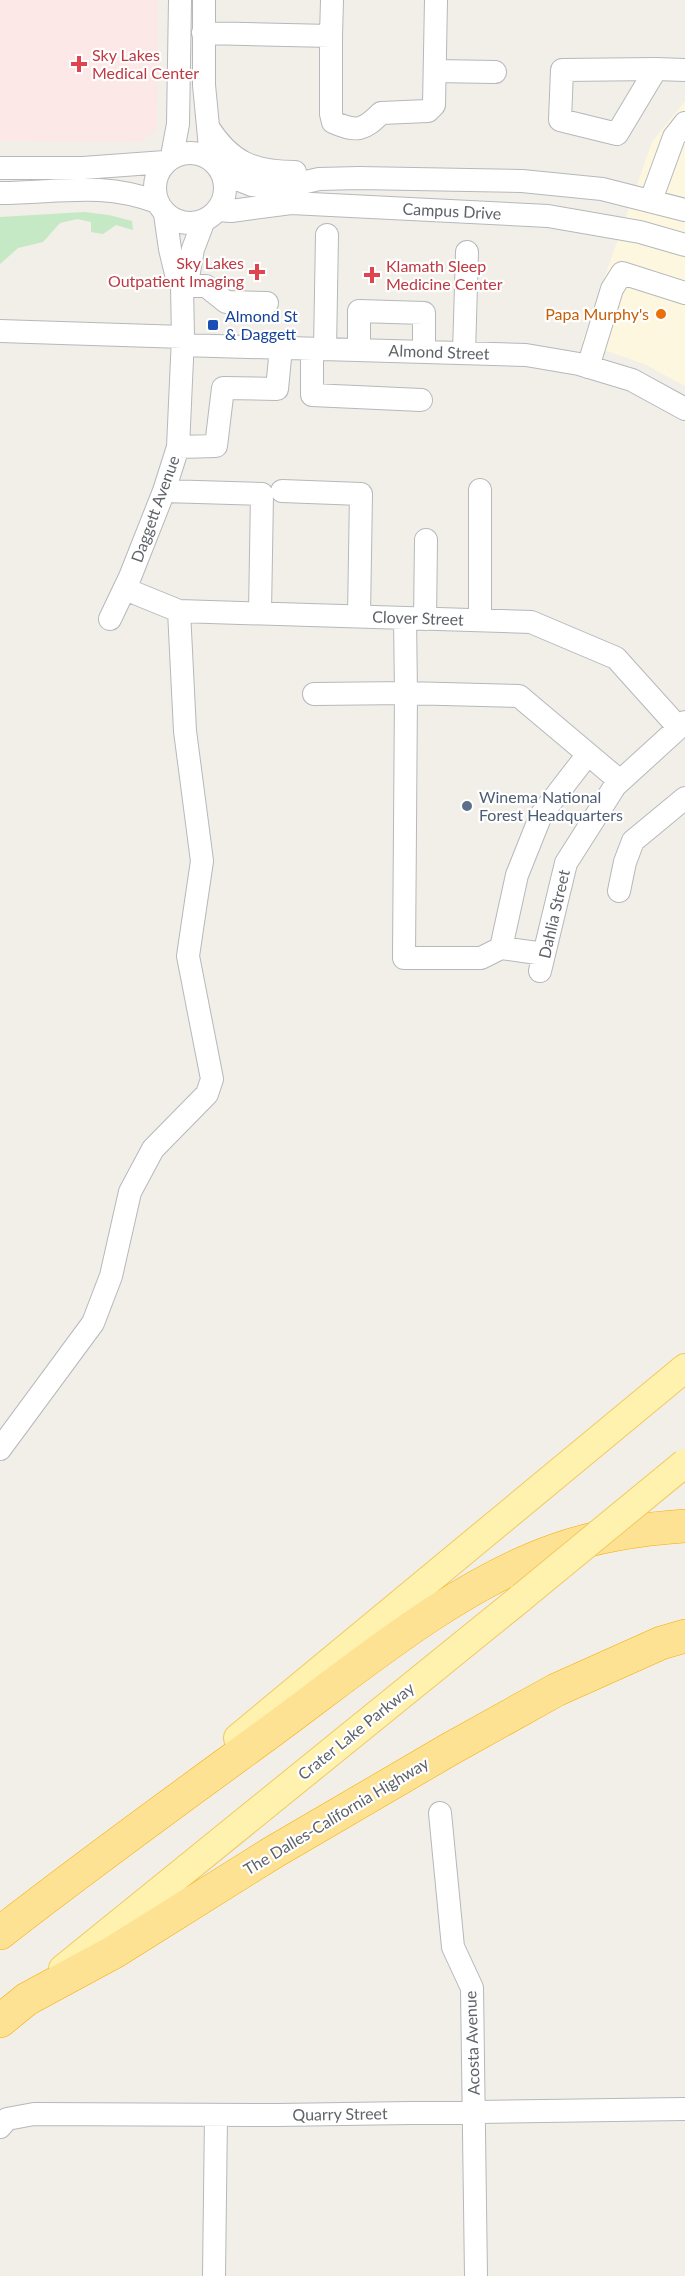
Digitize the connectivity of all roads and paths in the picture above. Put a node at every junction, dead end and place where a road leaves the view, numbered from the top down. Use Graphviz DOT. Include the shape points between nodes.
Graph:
graph roads {
  1 [pos="180,0"];
  2 [pos="204,0"];
  3 [pos="332,0"];
  4 [pos="436,0"];
  5 [pos="203,33"];
  6 [pos="331,36"];
  7 [pos="656,69"];
  8 [pos="685,70"];
  9 [pos="435,71"];
  10 [pos="495,72"];
  11 [pos="685,123"];
  12 [pos="208,127"];
  13 [pos="168,159"];
  14 [pos="217,166"];
  15 [pos="0,168"];
  16 [pos="319,179"];
  17 [pos="0,193"];
  18 [pos="651,200"];
  19 [pos="161,208"];
  20 [pos="685,210"];
  21 [pos="210,215"];
  22 [pos="327,235"];
  23 [pos="685,245"];
  24 [pos="467,252"];
  25 [pos="182,286"];
  26 [pos="685,293"];
  27 [pos="267,303"];
  28 [pos="0,331"];
  29 [pos="183,341"];
  30 [pos="281,348"];
  31 [pos="319,349"];
  32 [pos="359,350"];
  33 [pos="424,352"];
  34 [pos="464,353"];
  35 [pos="588,367"];
  36 [pos="421,400"];
  37 [pos="685,409"];
  38 [pos="178,447"];
  39 [pos="480,490"];
  40 [pos="164,491"];
  41 [pos="282,491"];
  42 [pos="426,540"];
  43 [pos="126,589"];
  44 [pos="179,611"];
  45 [pos="260,613"];
  46 [pos="359,616"];
  47 [pos="415,618"];
  48 [pos="110,619"];
  49 [pos="480,620"];
  50 [pos="406,693"];
  51 [pos="314,694"];
  52 [pos="682,724"];
  53 [pos="588,754"];
  54 [pos="620,781"];
  55 [pos="685,798"];
  56 [pos="619,891"];
  57 [pos="501,948"];
  58 [pos="685,1368"];
  59 [pos="0,1449"];
  60 [pos="685,1463"];
  61 [pos="685,1526"];
  62 [pos="685,1636"];
  63 [pos="440,1813"];
  64 [pos="88,1865"];
  65 [pos="0,1933"];
  66 [pos="27,1999"];
  67 [pos="0,2021"];
  68 [pos="685,2109"];
  69 [pos="474,2112"];
  70 [pos="216,2115"];
  71 [pos="0,2127"];
  72 [pos="214,2276"];
  73 [pos="476,2276"];
  1 -- 13 [label="street" via="178,124"];
  2 -- 5 [label="street"];
  3 -- 6 [label="street"];
  4 -- 9 [label="street"];
  5 -- 6 [label="street"];
  5 -- 12 [label="street"];
  6 -- 9 [label="street" via="331,114 333,122 342,126 359,129 381,113 428,111 434,105"];
  7 -- 8 [label="street"];
  9 -- 10 [label="street"];
  11 -- 18 [label="street" via="674,137"];
  12 -- 14 [label="street"];
  12 -- 16 [label="street" via="230,155 244,163"];
  13 -- 14 [label="street" via="184,152 195,153"];
  13 -- 15 [label="street" via="83,168"];
  13 -- 19 [label="street" via="155,181"];
  14 -- 16 [label="street, Campus Drive" via="252,185 293,185"];
  14 -- 21 [label="street" via="225,192"];
  16 -- 18 [label="street, Campus Drive" via="522,181 602,189"];
  17 -- 19 [label="street" via="108,189 133,194"];
  18 -- 20 [label="street, Campus Drive"];
  19 -- 21 [label="street" via="182,222 197,223"];
  19 -- 25 [label="street, Daggett Avenue"];
  21 -- 23 [label="street, Campus Drive" via="291,203 548,216 640,232"];
  21 -- 25 [label="street, Daggett Avenue" via="193,249"];
  22 -- 31 [label="street"];
  24 -- 34 [label="street"];
  25 -- 27 [label="street" via="206,286 226,302"];
  25 -- 29 [label="street, Daggett Avenue"];
  26 -- 35 [label="street" via="622,273 612,289"];
  28 -- 29 [label="street, Almond Street"];
  29 -- 30 [label="street, Almond Street"];
  29 -- 38 [label="street, Daggett Avenue"];
  30 -- 31 [label="street, Almond Street"];
  30 -- 38 [label="street" via="277,389 223,388 216,446"];
  31 -- 32 [label="street, Almond Street"];
  31 -- 36 [label="street" via="312,395"];
  32 -- 33 [label="street, Almond Street"];
  32 -- 33 [label="street" via="359,311 424,313"];
  33 -- 34 [label="street, Almond Street"];
  34 -- 35 [label="street, Almond Street" via="526,355"];
  35 -- 37 [label="street, Almond Street" via="632,380"];
  38 -- 40 [label="street, Daggett Avenue"];
  39 -- 49 [label="street"];
  40 -- 43 [label="street, Daggett Avenue"];
  40 -- 45 [label="street" via="262,494"];
  41 -- 46 [label="street" via="361,494"];
  42 -- 47 [label="street"];
  43 -- 44 [label="street, Clover Street"];
  43 -- 48 [label="street, Daggett Avenue"];
  44 -- 45 [label="street, Clover Street"];
  44 -- 59 [label="street" via="185,731 202,861 188,956 212,1079 207,1094 153,1149 130,1192 111,1276 93,1323"];
  45 -- 46 [label="street, Clover Street"];
  46 -- 47 [label="street, Clover Street"];
  47 -- 49 [label="street, Clover Street"];
  47 -- 50 [label="street"];
  49 -- 52 [label="street, Clover Street" via="531,622 616,657"];
  50 -- 51 [label="street"];
  50 -- 53 [label="street" via="519,696"];
  50 -- 57 [label="street" via="404,958 481,958"];
  52 -- 54 [label="street, Dahlia Street"];
  53 -- 54 [label="street"];
  53 -- 57 [label="street" via="541,815 517,875"];
  54 -- 57 [label="street, Dahlia Street" via="566,863 542,963"];
  55 -- 56 [label="street" via="633,841"];
  58 -- 64 [label="main road"];
  60 -- 66 [label="main road, Crater Lake Parkway, bridge"];
  61 -- 64 [label="highway" via="624,1531 556,1550 460,1596"];
  62 -- 66 [label="highway, The Dalles-California Highway" via="556,1690 272,1852 114,1952"];
  63 -- 69 [label="street, Acosta Avenue" via="453,1947 472,1988"];
  64 -- 65 [label="highway"];
  66 -- 67 [label="highway, The Dalles-California Highway"];
  68 -- 69 [label="street, Quarry Street"];
  69 -- 70 [label="street, Quarry Street"];
  69 -- 73 [label="street, Acosta Avenue"];
  70 -- 71 [label="street, Quarry Street" via="33,2114 7,2119"];
  70 -- 72 [label="street"];
}
